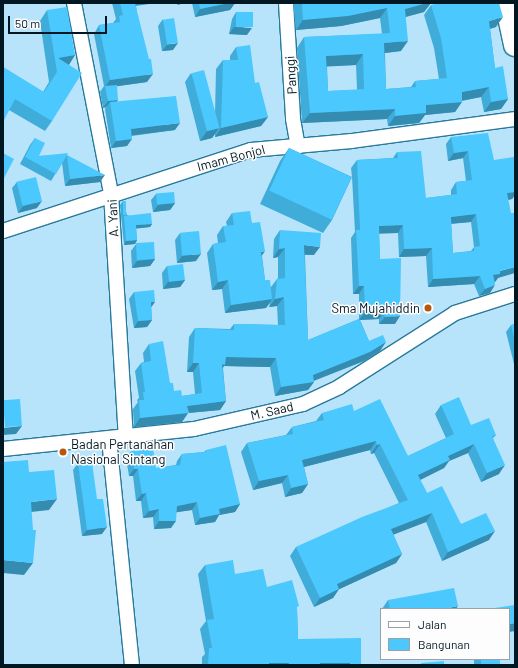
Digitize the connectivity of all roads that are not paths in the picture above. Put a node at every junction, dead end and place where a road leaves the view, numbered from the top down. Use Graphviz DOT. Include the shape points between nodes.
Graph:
graph roads {
  1 [pos="74,3"];
  2 [pos="286,3"];
  3 [pos="506,3"];
  4 [pos="515,45"];
  5 [pos="515,119"];
  6 [pos="298,147"];
  7 [pos="111,194"];
  8 [pos="3,231"];
  9 [pos="515,294"];
  10 [pos="126,437"];
  11 [pos="109,439"];
  12 [pos="3,449"];
  13 [pos="132,665"];
  1 -- 7 [label="street, A. Yani"];
  2 -- 6 [label="street, Panggi" via="293,119"];
  3 -- 4 [label="main road"];
  5 -- 6 [label="street, Imam Bonjol"];
  6 -- 7 [label="street, Imam Bonjol" via="251,150"];
  7 -- 8 [label="street, Imam Bonjol"];
  7 -- 10 [label="street, A. Yani"];
  9 -- 10 [label="street, M. Saad" via="455,313 339,387 303,404 194,429"];
  10 -- 11 [label="street, M. Saad"];
  11 -- 12 [label="street, M. Saad"];
  11 -- 13 [label="street"];
}
